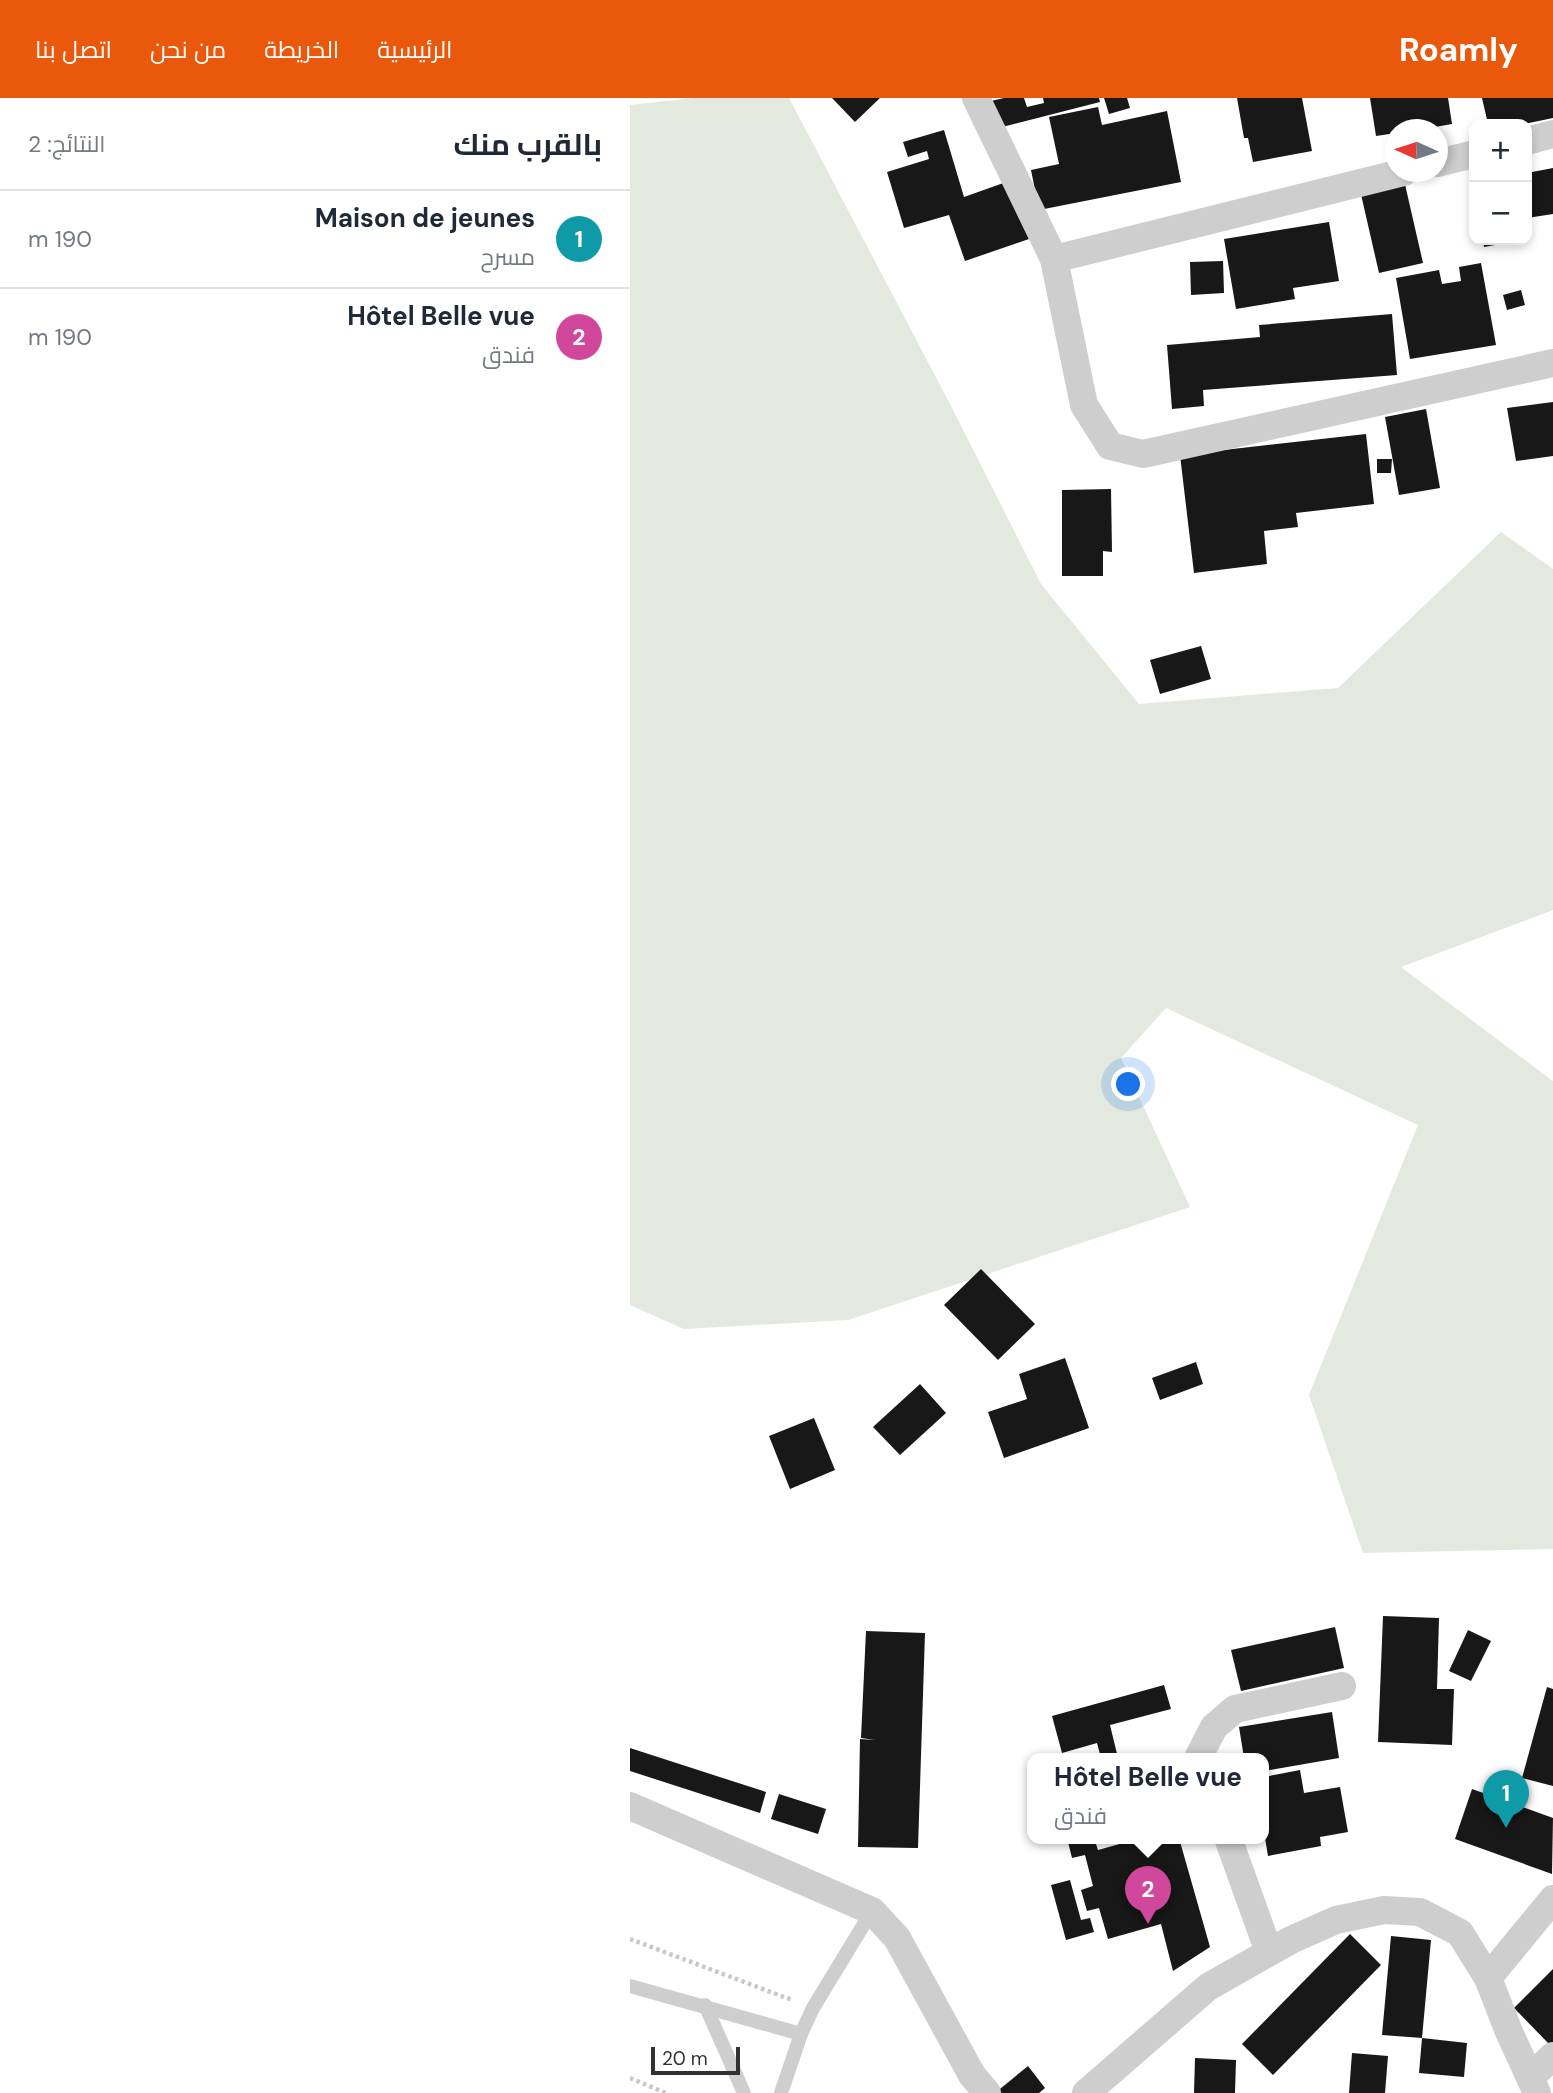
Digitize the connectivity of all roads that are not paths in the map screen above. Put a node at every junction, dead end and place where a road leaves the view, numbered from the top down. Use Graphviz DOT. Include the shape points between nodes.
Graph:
graph roads {
  1 [pos="976,98"];
  2 [pos="1553,134"];
  3 [pos="1532,140"];
  4 [pos="1469,155"];
  5 [pos="1448,160"];
  6 [pos="1385,177"];
  7 [pos="1054,259"];
  8 [pos="1553,363"];
  9 [pos="1342,1686"];
  10 [pos="1199,1753"];
  11 [pos="630,1806"];
  12 [pos="1230,1844"];
  13 [pos="1553,1899"];
  14 [pos="872,1911"];
  15 [pos="1269,1952"];
  16 [pos="1488,1978"];
  17 [pos="630,1986"];
  18 [pos="705,2005"];
  19 [pos="801,2034"];
  20 [pos="1553,2056"];
  21 [pos="1534,2085"];
  22 [pos="744,2093"];
  23 [pos="781,2093"];
  24 [pos="987,2093"];
  25 [pos="1086,2093"];
  1 -- 7 [label="street"];
  2 -- 3 [label="street"];
  4 -- 5 [label="street"];
  6 -- 7 [label="street"];
  7 -- 8 [label="street" via="1084,405 1110,446 1143,454"];
  9 -- 10 [label="street" via="1235,1709 1214,1727"];
  11 -- 14 [label="street"];
  12 -- 15 [label="street"];
  13 -- 16 [label="street"];
  14 -- 19 [label="lane"];
  14 -- 24 [label="street" via="897,1938 972,2075"];
  15 -- 16 [label="street" via="1336,1920 1384,1910 1420,1912 1460,1933"];
  15 -- 25 [label="street" via="1208,1987"];
  16 -- 21 [label="street"];
  17 -- 18 [label="lane"];
  18 -- 19 [label="lane"];
  18 -- 22 [label="lane"];
  19 -- 23 [label="lane"];
  20 -- 21 [label="street"];
}
